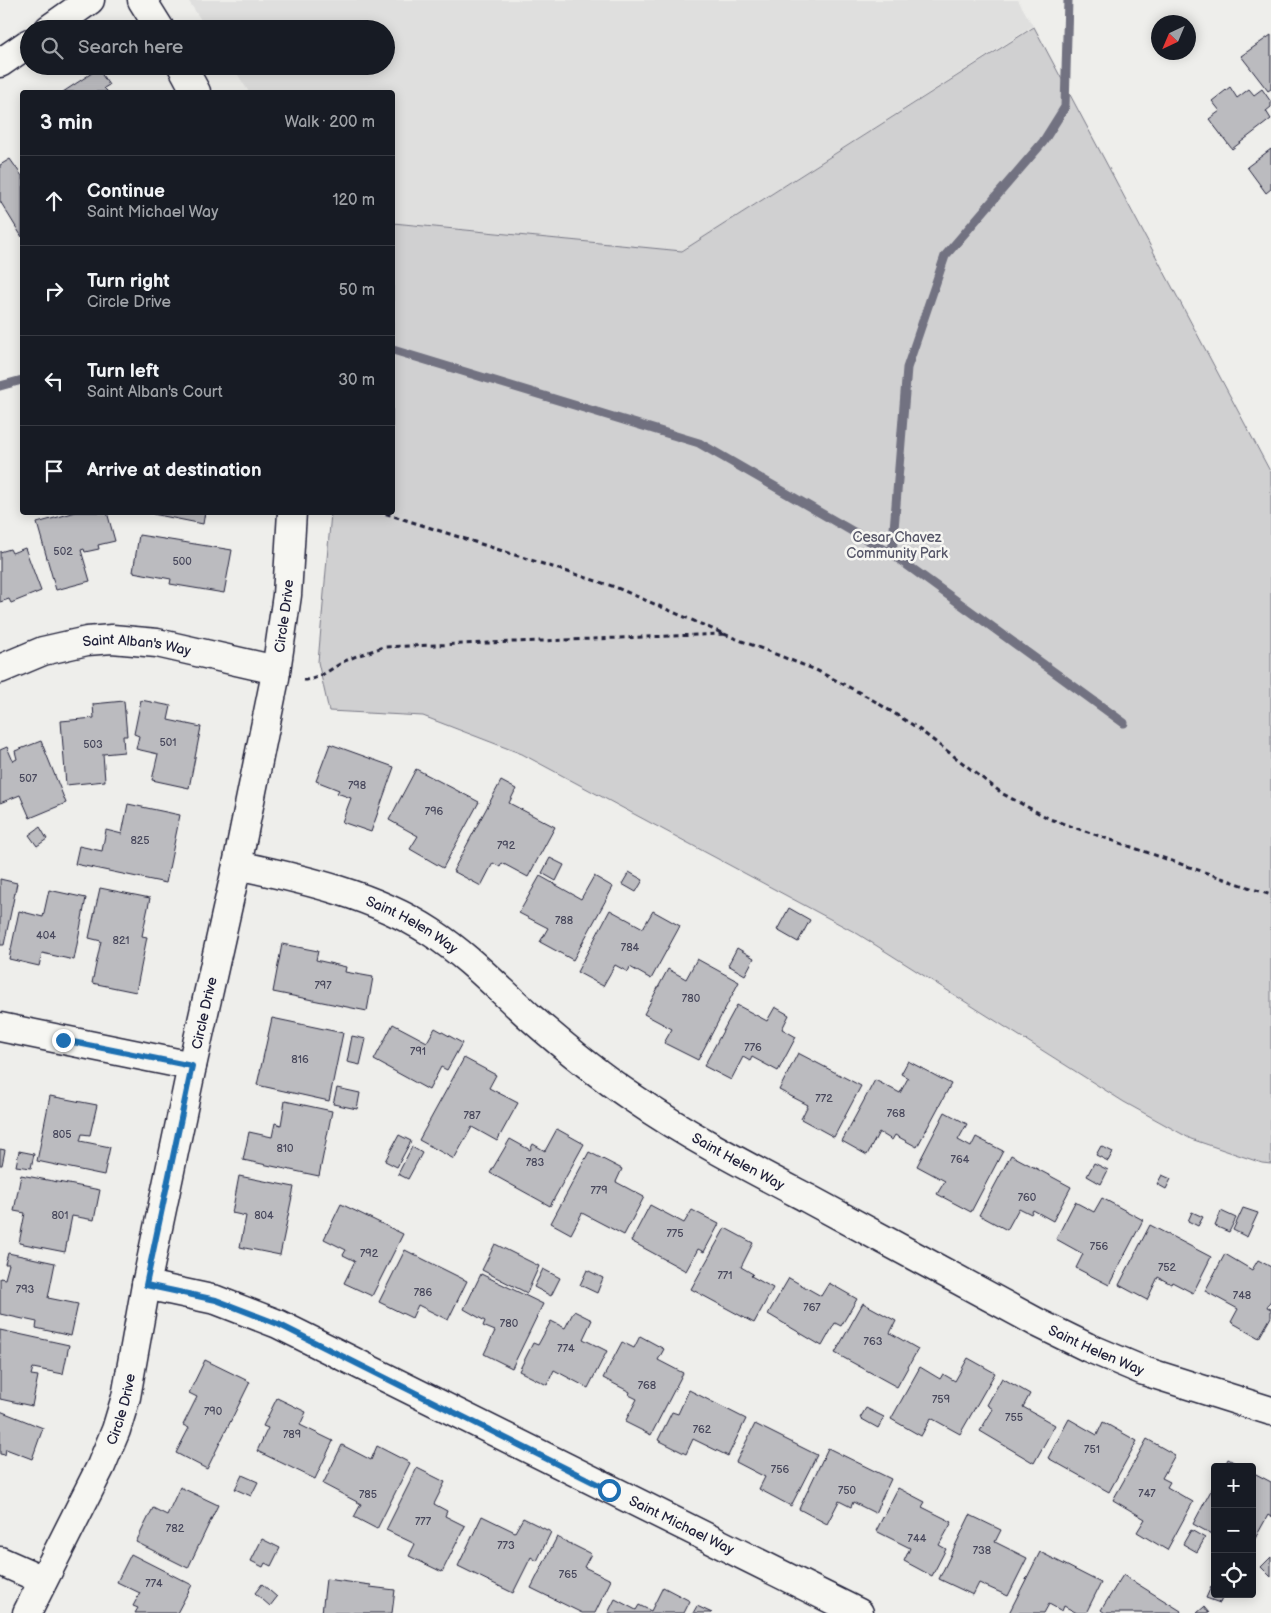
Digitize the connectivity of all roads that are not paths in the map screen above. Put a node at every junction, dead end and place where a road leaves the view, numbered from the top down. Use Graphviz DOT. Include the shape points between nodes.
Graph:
graph roads {
  1 [pos="90,0"];
  2 [pos="142,0"];
  3 [pos="62,20"];
  4 [pos="154,20"];
  5 [pos="20,49"];
  6 [pos="0,63"];
  7 [pos="187,75"];
  8 [pos="195,90"];
  9 [pos="292,515"];
  10 [pos="0,669"];
  11 [pos="276,674"];
  12 [pos="237,865"];
  13 [pos="0,1027"];
  14 [pos="192,1066"];
  15 [pos="146,1285"];
  16 [pos="1271,1411"];
  17 [pos="0,1561"];
  18 [pos="43,1580"];
  19 [pos="27,1613"];
  20 [pos="858,1613"];
  1 -- 3 [label="street"];
  2 -- 4 [label="street"];
  5 -- 6 [label="street"];
  7 -- 8 [label="street"];
  9 -- 11 [label="street, Circle Drive" via="287,595"];
  10 -- 11 [label="street, Saint Alban's Way" via="51,649 87,641 131,639"];
  11 -- 12 [label="street, Circle Drive"];
  12 -- 14 [label="street, Circle Drive"];
  12 -- 16 [label="street, Saint Helen Way" via="346,894 408,919 463,956 600,1075 737,1161 1087,1347 1144,1371"];
  13 -- 14 [label="street"];
  14 -- 15 [label="street, Circle Drive"];
  15 -- 18 [label="street, Circle Drive" via="126,1397 116,1430"];
  15 -- 20 [label="street, Saint Michael Way" via="216,1300 278,1324"];
  17 -- 18 [label="street"];
  18 -- 19 [label="street, Circle Drive"];
}
